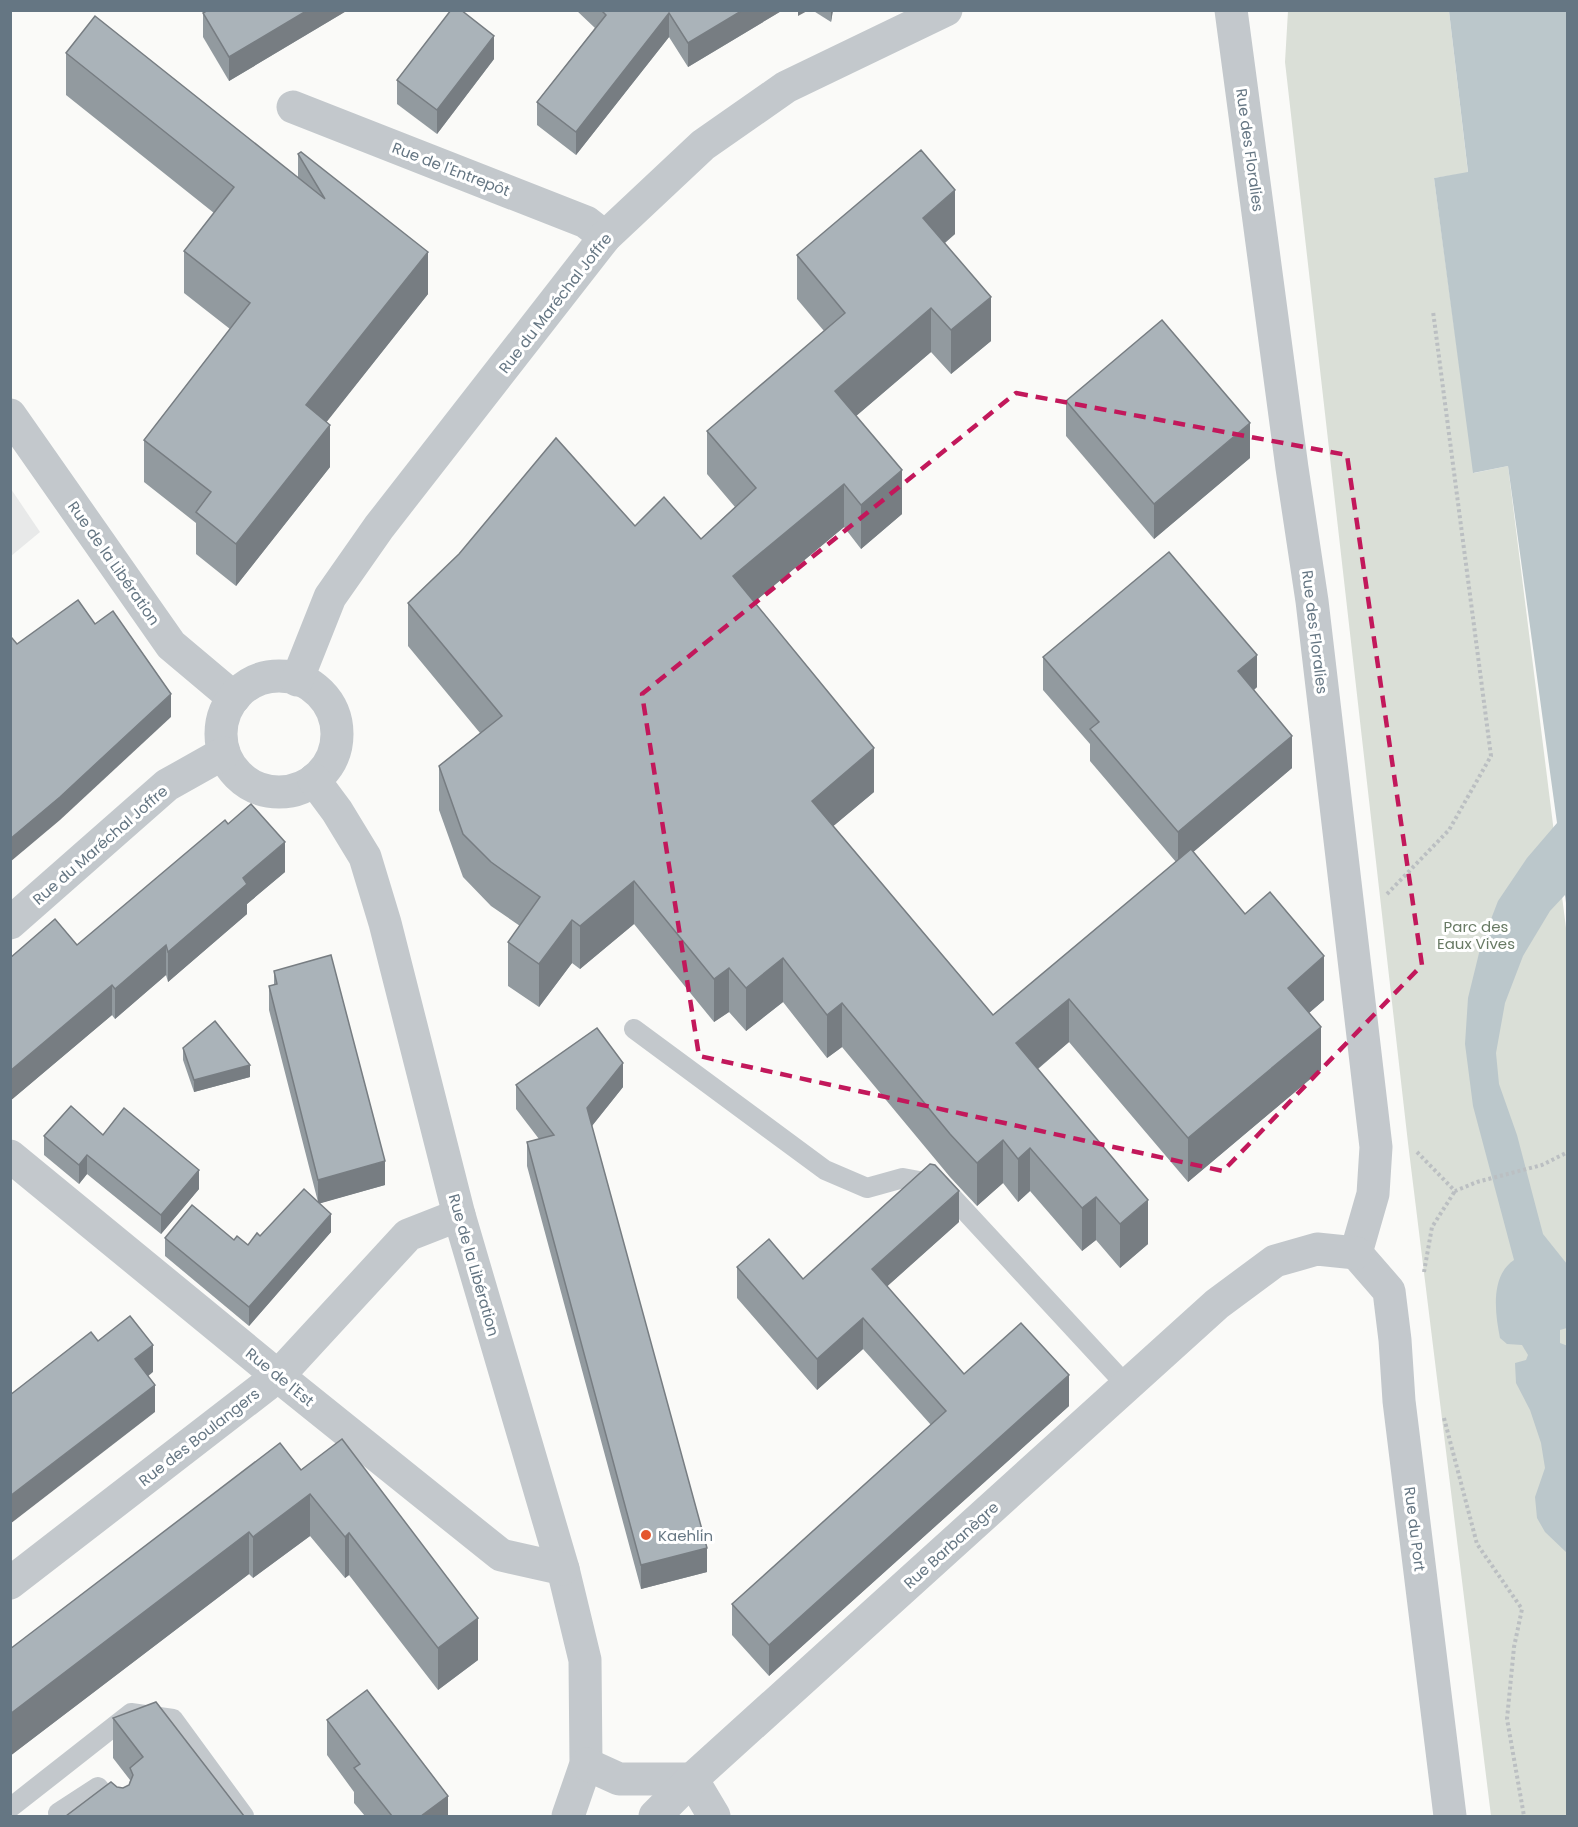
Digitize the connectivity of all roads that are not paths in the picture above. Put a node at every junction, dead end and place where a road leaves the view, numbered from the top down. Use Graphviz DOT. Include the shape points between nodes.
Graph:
graph roads {
  1 [pos="946,10"];
  2 [pos="1231,10"];
  3 [pos="293,107"];
  4 [pos="605,237"];
  5 [pos="10,415"];
  6 [pos="297,680"];
  7 [pos="234,698"];
  8 [pos="224,753"];
  9 [pos="314,780"];
  10 [pos="10,923"];
  11 [pos="634,1029"];
  12 [pos="10,1156"];
  13 [pos="459,1215"];
  14 [pos="1356,1253"];
  15 [pos="278,1376"];
  16 [pos="1127,1386"];
  17 [pos="563,1569"];
  18 [pos="10,1583"];
  19 [pos="586,1764"];
  20 [pos="692,1779"];
  21 [pos="10,1808"];
  22 [pos="58,1813"];
  23 [pos="121,1816"];
  24 [pos="244,1816"];
  25 [pos="568,1816"];
  26 [pos="655,1816"];
  27 [pos="714,1816"];
  28 [pos="1450,1816"];
  1 -- 4 [label="street, Rue du Maréchal Joffre" via="786,87 703,145"];
  2 -- 14 [label="street, Rue des Floralies" via="1312,601 1376,1147 1373,1194"];
  3 -- 4 [label="street, Rue de l'Entrepôt" via="586,222"];
  4 -- 6 [label="street, Rue du Maréchal Joffre" via="379,527 330,597"];
  5 -- 7 [label="street, Rue de la Libération" via="171,645"];
  6 -- 7 [label="street" via="284,677 256,681"];
  6 -- 9 [label="street" via="326,700 337,734 327,767"];
  7 -- 8 [label="street" via="221,724"];
  8 -- 9 [label="street" via="232,769 262,790 280,793"];
  8 -- 10 [label="street, Rue du Maréchal Joffre" via="167,785"];
  9 -- 13 [label="street, Rue de la Libération" via="364,857 385,923"];
  11 -- 16 [label="lane" via="825,1170 867,1188 903,1178 941,1185"];
  12 -- 15 [label="street, Rue de l'Est"];
  13 -- 15 [label="street, Rue des Boulangers" via="408,1235"];
  13 -- 17 [label="street, Rue de la Libération"];
  14 -- 16 [label="street, Rue Barbanègre" via="1317,1249 1275,1261 1217,1304"];
  14 -- 28 [label="street, Rue du Port" via="1389,1291 1400,1412"];
  15 -- 17 [label="street, Rue de l'Est" via="501,1555"];
  15 -- 18 [label="street, Rue des Boulangers"];
  16 -- 20 [label="street, Rue Barbanègre"];
  17 -- 19 [label="street, Rue de la Libération" via="585,1660"];
  19 -- 20 [label="street" via="619,1779"];
  19 -- 25 [label="street"];
  20 -- 26 [label="street, Rue Barbanègre"];
  20 -- 27 [label="street"];
  21 -- 24 [label="lane" via="131,1713 173,1719"];
  22 -- 23 [label="lane" via="98,1787"];
}
